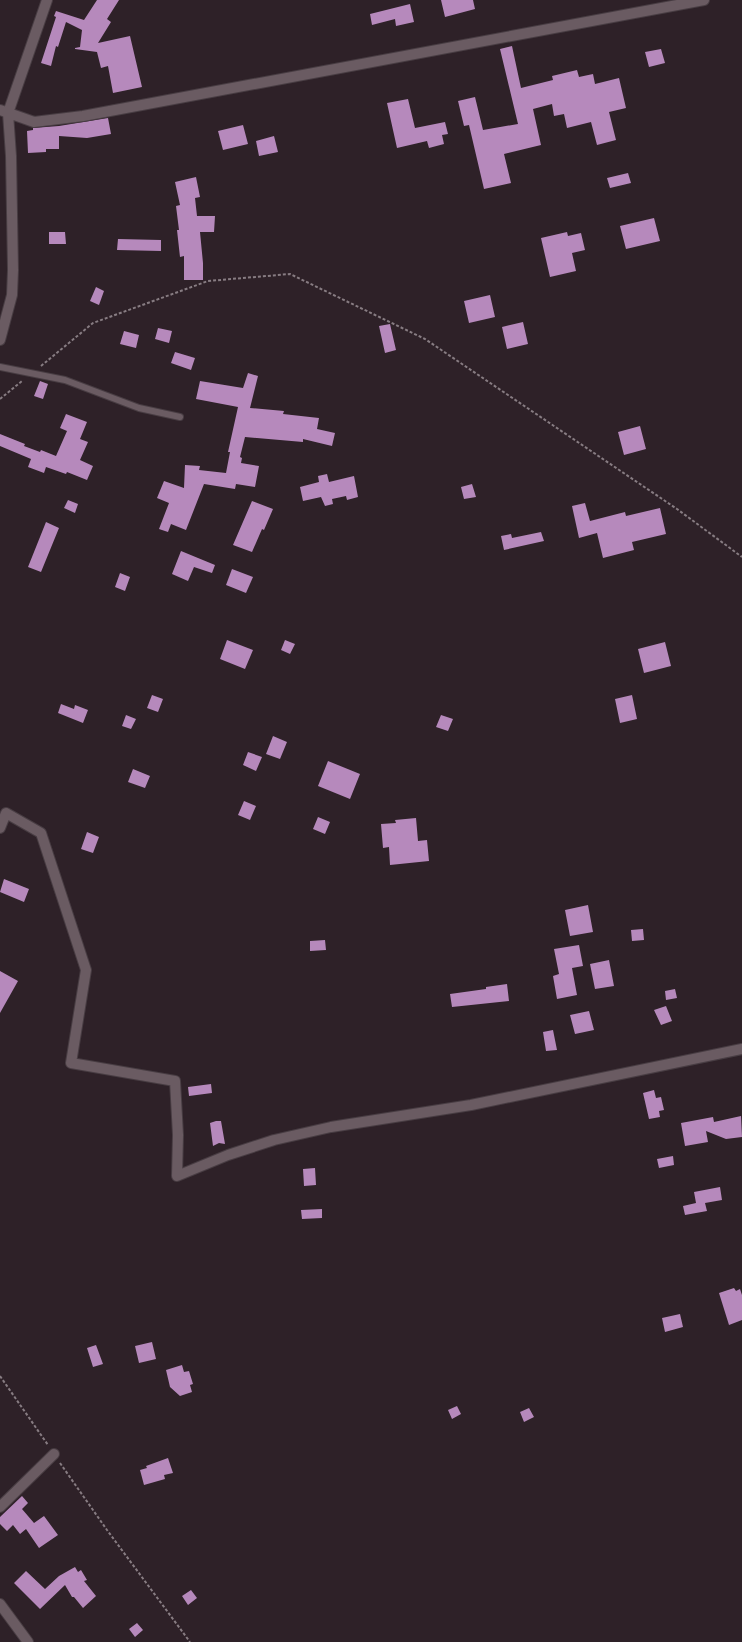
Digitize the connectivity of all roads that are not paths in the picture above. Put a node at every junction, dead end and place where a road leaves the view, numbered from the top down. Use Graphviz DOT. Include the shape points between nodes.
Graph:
graph roads {
  1 [pos="47,0"];
  2 [pos="704,0"];
  3 [pos="4,112"];
  4 [pos="0,340"];
  5 [pos="0,367"];
  6 [pos="180,417"];
  7 [pos="0,828"];
  8 [pos="742,1049"];
  9 [pos="54,1454"];
  10 [pos="0,1507"];
  11 [pos="0,1604"];
  12 [pos="28,1642"];
  1 -- 3 [label="street"];
  2 -- 3 [label="street" via="83,116 34,122"];
  3 -- 4 [label="street" via="11,156 13,270 12,294"];
  5 -- 6 [label="lane" via="65,380 138,408"];
  7 -- 8 [label="street" via="6,813 41,833 86,970 71,1063 175,1081 177,1176 268,1142 331,1127 472,1105"];
  9 -- 10 [label="street"];
  11 -- 12 [label="street"];
}
